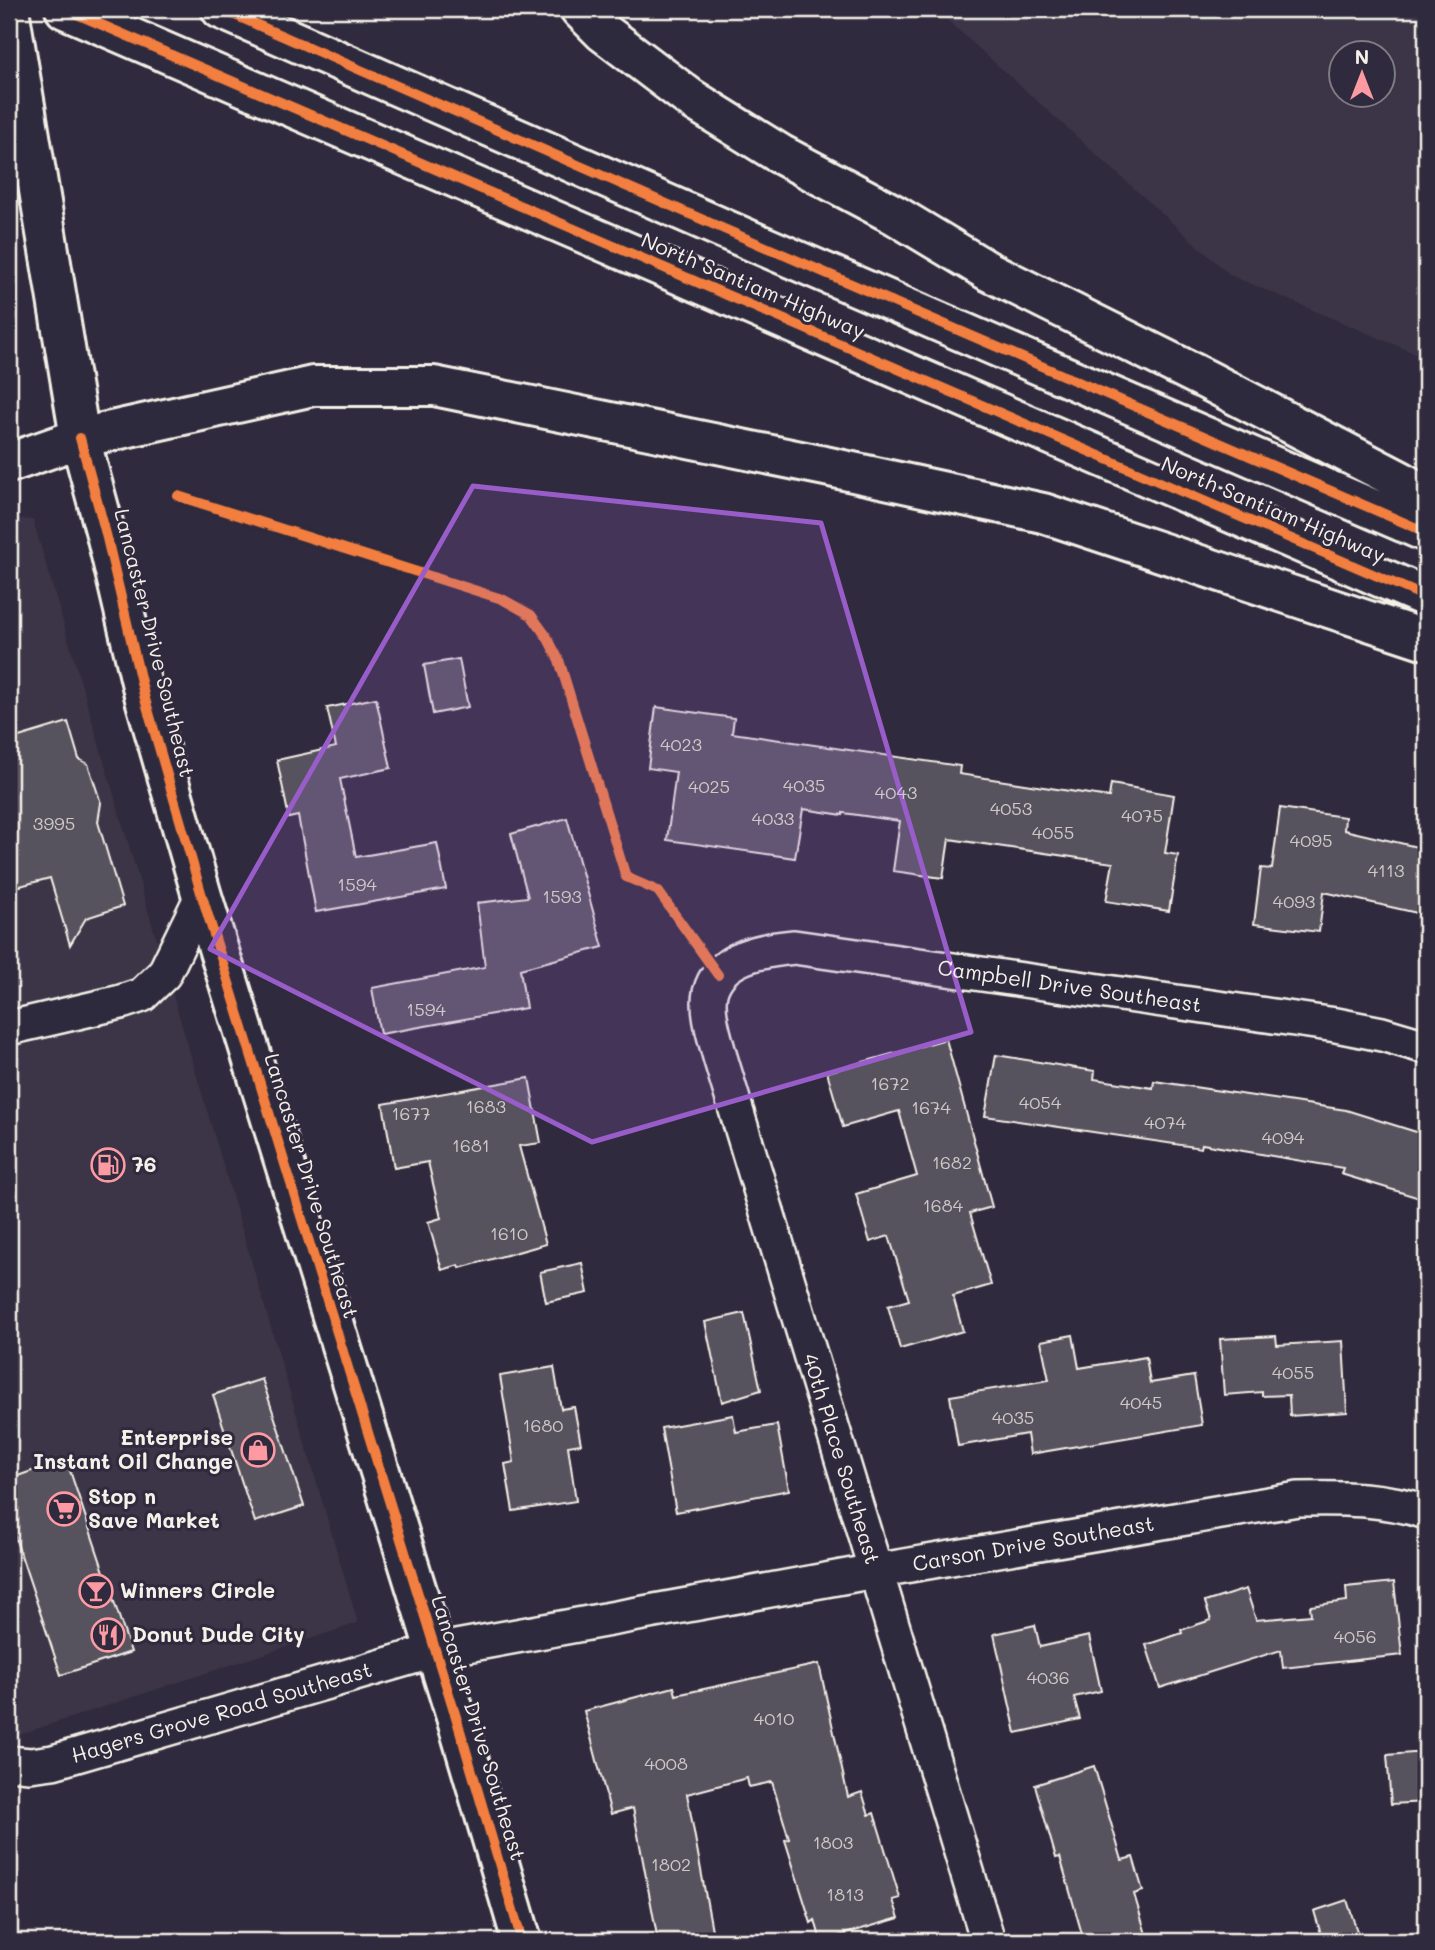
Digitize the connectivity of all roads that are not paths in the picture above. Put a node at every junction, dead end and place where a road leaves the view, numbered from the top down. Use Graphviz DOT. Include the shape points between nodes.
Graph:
graph roads {
  1 [pos="9,9"];
  2 [pos="65,9"];
  3 [pos="221,9"];
  4 [pos="580,9"];
  5 [pos="80,438"];
  6 [pos="9,463"];
  7 [pos="1426,498"];
  8 [pos="1426,531"];
  9 [pos="1426,597"];
  10 [pos="1426,640"];
  11 [pos="202,896"];
  12 [pos="718,975"];
  13 [pos="9,1028"];
  14 [pos="1426,1047"];
  15 [pos="1426,1512"];
  16 [pos="874,1571"];
  17 [pos="434,1651"];
  18 [pos="9,1763"];
  19 [pos="522,1941"];
  20 [pos="988,1941"];
  1 -- 5 [label="main road, Lancaster Drive Southeast"];
  2 -- 9 [label="main road, North Santiam Highway"];
  3 -- 8 [label="main road, North Santiam Highway"];
  4 -- 7 [label="main road" via="690,98 780,154 988,271 1207,380"];
  5 -- 6 [label="main road"];
  5 -- 10 [label="main road" via="313,386 434,386 1043,513"];
  5 -- 11 [label="main road, Lancaster Drive Southeast" via="145,699"];
  11 -- 13 [label="street" via="164,974 142,995"];
  11 -- 17 [label="main road, Lancaster Drive Southeast"];
  12 -- 14 [label="street, Campbell Drive Southeast" via="740,958 794,947 1336,1025"];
  12 -- 16 [label="street, 40th Place Southeast" via="710,994 720,1057"];
  15 -- 16 [label="street, Carson Drive Southeast" via="1400,1503 1298,1499"];
  16 -- 17 [label="street, Carson Drive Southeast"];
  16 -- 20 [label="street, 40th Place Southeast"];
  17 -- 18 [label="street, Hagers Grove Road Southeast" via="53,1762"];
  17 -- 19 [label="main road, Lancaster Drive Southeast"];
}
